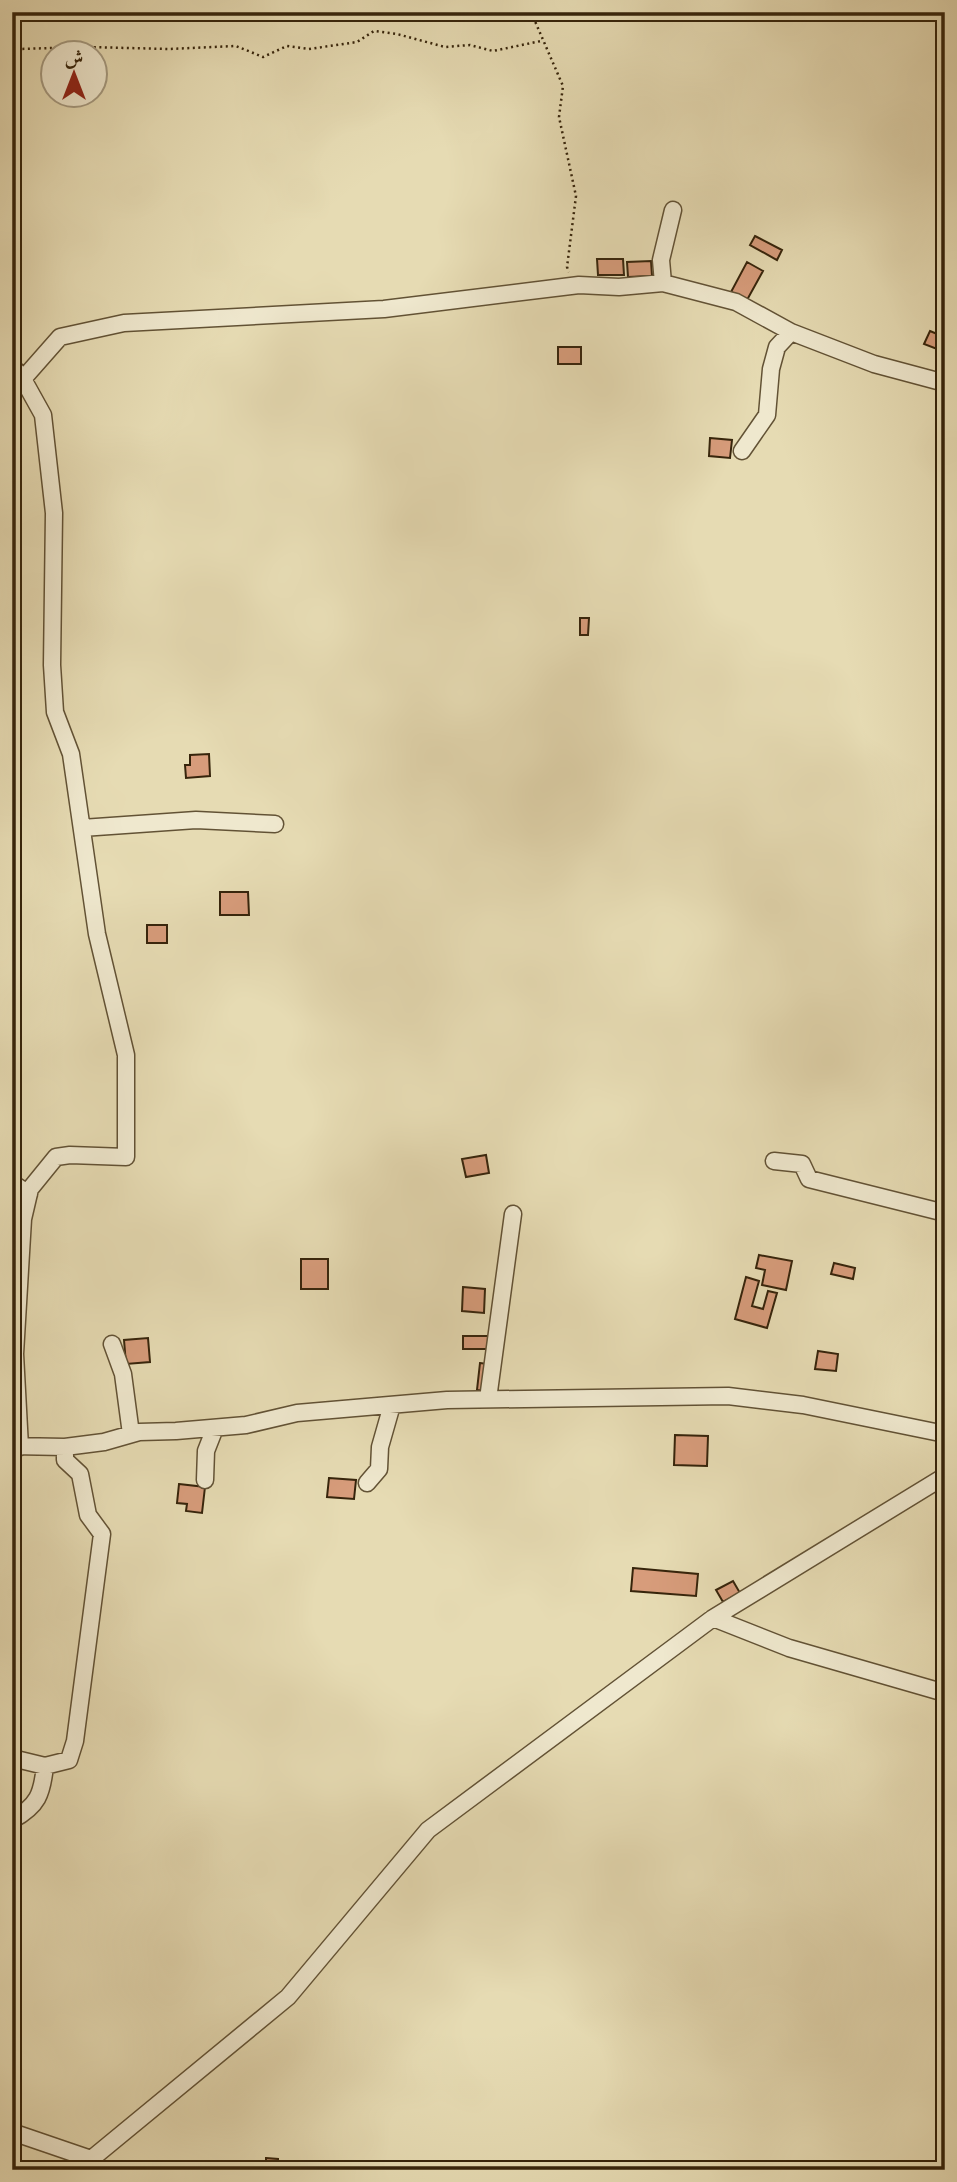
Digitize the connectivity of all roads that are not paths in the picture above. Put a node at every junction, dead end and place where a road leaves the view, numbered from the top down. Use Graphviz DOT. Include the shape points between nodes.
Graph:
graph roads {
  1 [pos="673,210"];
  2 [pos="663,283"];
  3 [pos="791,332"];
  4 [pos="12,366"];
  5 [pos="23,379"];
  6 [pos="945,383"];
  7 [pos="742,451"];
  8 [pos="275,824"];
  9 [pos="82,828"];
  10 [pos="774,1161"];
  11 [pos="12,1183"];
  12 [pos="29,1194"];
  13 [pos="945,1213"];
  14 [pos="513,1214"];
  15 [pos="112,1344"];
  16 [pos="488,1399"];
  17 [pos="392,1405"];
  18 [pos="215,1428"];
  19 [pos="131,1434"];
  20 [pos="945,1434"];
  21 [pos="16,1447"];
  22 [pos="65,1447"];
  23 [pos="945,1476"];
  24 [pos="205,1480"];
  25 [pos="367,1483"];
  26 [pos="713,1618"];
  27 [pos="945,1693"];
  28 [pos="12,1758"];
  29 [pos="45,1766"];
  30 [pos="12,1820"];
  31 [pos="12,2132"];
  32 [pos="91,2158"];
  33 [pos="78,2170"];
  1 -- 2 [label="street" via="661,260"];
  2 -- 3 [label="street" via="736,302"];
  2 -- 5 [label="street" via="579,285 384,309 124,323 60,337"];
  3 -- 6 [label="street" via="874,364"];
  3 -- 7 [label="street" via="777,347 767,415"];
  4 -- 5 [label="street"];
  5 -- 9 [label="street" via="43,415 51,474 55,712 71,754"];
  8 -- 9 [label="street" via="196,820"];
  9 -- 12 [label="street" via="97,934 126,1055 126,1157 56,1157"];
  10 -- 13 [label="street" via="802,1164 809,1179"];
  11 -- 12 [label="street"];
  12 -- 21 [label="street" via="23,1219 15,1354"];
  14 -- 16 [label="street"];
  15 -- 19 [label="street" via="123,1374"];
  16 -- 17 [label="street"];
  16 -- 20 [label="street" via="728,1396 803,1405"];
  17 -- 18 [label="street" via="297,1413"];
  17 -- 25 [label="street" via="379,1469"];
  18 -- 19 [label="street"];
  18 -- 24 [label="street" via="206,1451"];
  19 -- 22 [label="street"];
  21 -- 22 [label="street"];
  22 -- 29 [label="street" via="65,1460 80,1474 88,1515 102,1534 75,1741 69,1760"];
  23 -- 26 [label="street"];
  26 -- 27 [label="street" via="789,1648"];
  26 -- 32 [label="street" via="428,1830 288,1997"];
  28 -- 29 [label="street"];
  29 -- 30 [label="street" via="42,1790 28,1812"];
  31 -- 32 [label="street"];
  32 -- 33 [label="street"];
}
